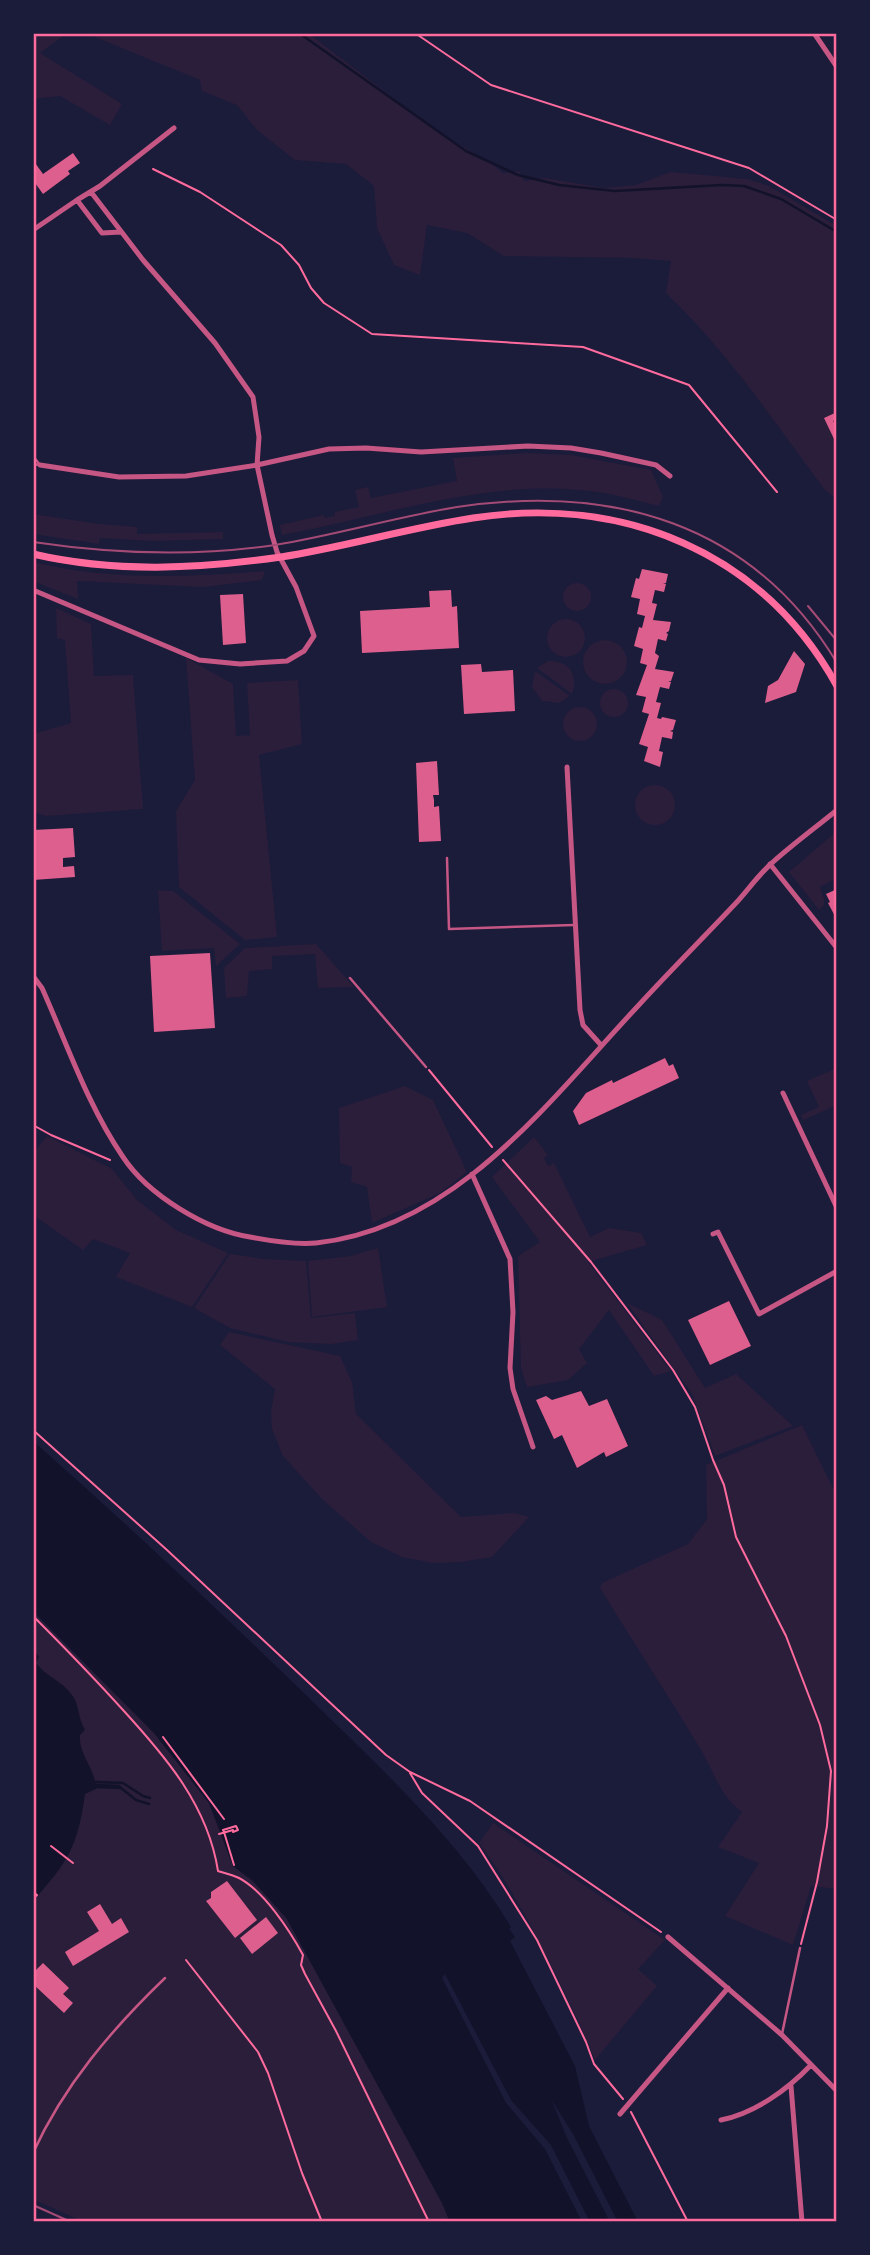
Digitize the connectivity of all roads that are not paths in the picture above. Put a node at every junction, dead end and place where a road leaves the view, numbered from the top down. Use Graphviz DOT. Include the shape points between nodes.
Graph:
graph roads {
  1 [pos="814,33"];
  2 [pos="837,67"];
  3 [pos="174,128"];
  4 [pos="91,192"];
  5 [pos="77,200"];
  6 [pos="33,230"];
  7 [pos="121,232"];
  8 [pos="33,456"];
  9 [pos="37,464"];
  10 [pos="257,465"];
  11 [pos="670,476"];
  12 [pos="33,554"];
  13 [pos="280,557"];
  14 [pos="33,590"];
  15 [pos="837,686"];
  16 [pos="567,767"];
  17 [pos="837,810"];
  18 [pos="447,858"];
  19 [pos="770,864"];
  20 [pos="575,925"];
  21 [pos="837,948"];
  22 [pos="33,976"];
  23 [pos="350,978"];
  24 [pos="601,1045"];
  25 [pos="426,1067"];
  26 [pos="783,1093"];
  27 [pos="472,1174"];
  28 [pos="837,1208"];
  29 [pos="713,1234"];
  30 [pos="837,1271"];
  31 [pos="533,1447"];
  32 [pos="668,1937"];
  33 [pos="800,1948"];
  34 [pos="165,1978"];
  35 [pos="728,1988"];
  36 [pos="782,2035"];
  37 [pos="811,2065"];
  38 [pos="791,2086"];
  39 [pos="837,2091"];
  40 [pos="620,2114"];
  41 [pos="721,2120"];
  42 [pos="33,2153"];
  43 [pos="802,2222"];
  1 -- 2 [label="street"];
  3 -- 4 [label="street"];
  4 -- 5 [label="street"];
  4 -- 7 [label="street"];
  5 -- 6 [label="street"];
  5 -- 7 [label="street" via="102,233"];
  7 -- 10 [label="street" via="215,343 253,397 259,437"];
  8 -- 9 [label="lane"];
  9 -- 10 [label="street" via="119,477 186,476"];
  10 -- 11 [label="street" via="329,449 421,452 528,446 601,453 656,465"];
  10 -- 13 [label="street"];
  12 -- 13 [label="main road" via="129,568"];
  13 -- 14 [label="street" via="314,636 304,651 287,661 240,664 199,660"];
  13 -- 15 [label="main road" via="488,516 549,513 615,520 669,536 732,569 793,624"];
  16 -- 20 [label="street"];
  17 -- 19 [label="street"];
  18 -- 20 [label="lane" via="449,929"];
  19 -- 21 [label="street"];
  19 -- 24 [label="street"];
  20 -- 24 [label="street" via="583,1025"];
  22 -- 27 [label="street" via="124,1159 184,1212 211,1226 266,1240 313,1243 349,1237 443,1197"];
  23 -- 25 [label="lane"];
  24 -- 27 [label="street" via="539,1113"];
  26 -- 28 [label="street"];
  27 -- 31 [label="street" via="510,1259 510,1368"];
  29 -- 30 [label="street" via="718,1232 759,1314"];
  32 -- 35 [label="street"];
  33 -- 36 [label="lane"];
  34 -- 42 [label="lane" via="92,2056"];
  35 -- 36 [label="street"];
  35 -- 40 [label="street"];
  36 -- 37 [label="street"];
  37 -- 38 [label="street"];
  37 -- 39 [label="street"];
  38 -- 41 [label="street"];
  38 -- 43 [label="street"];
}
